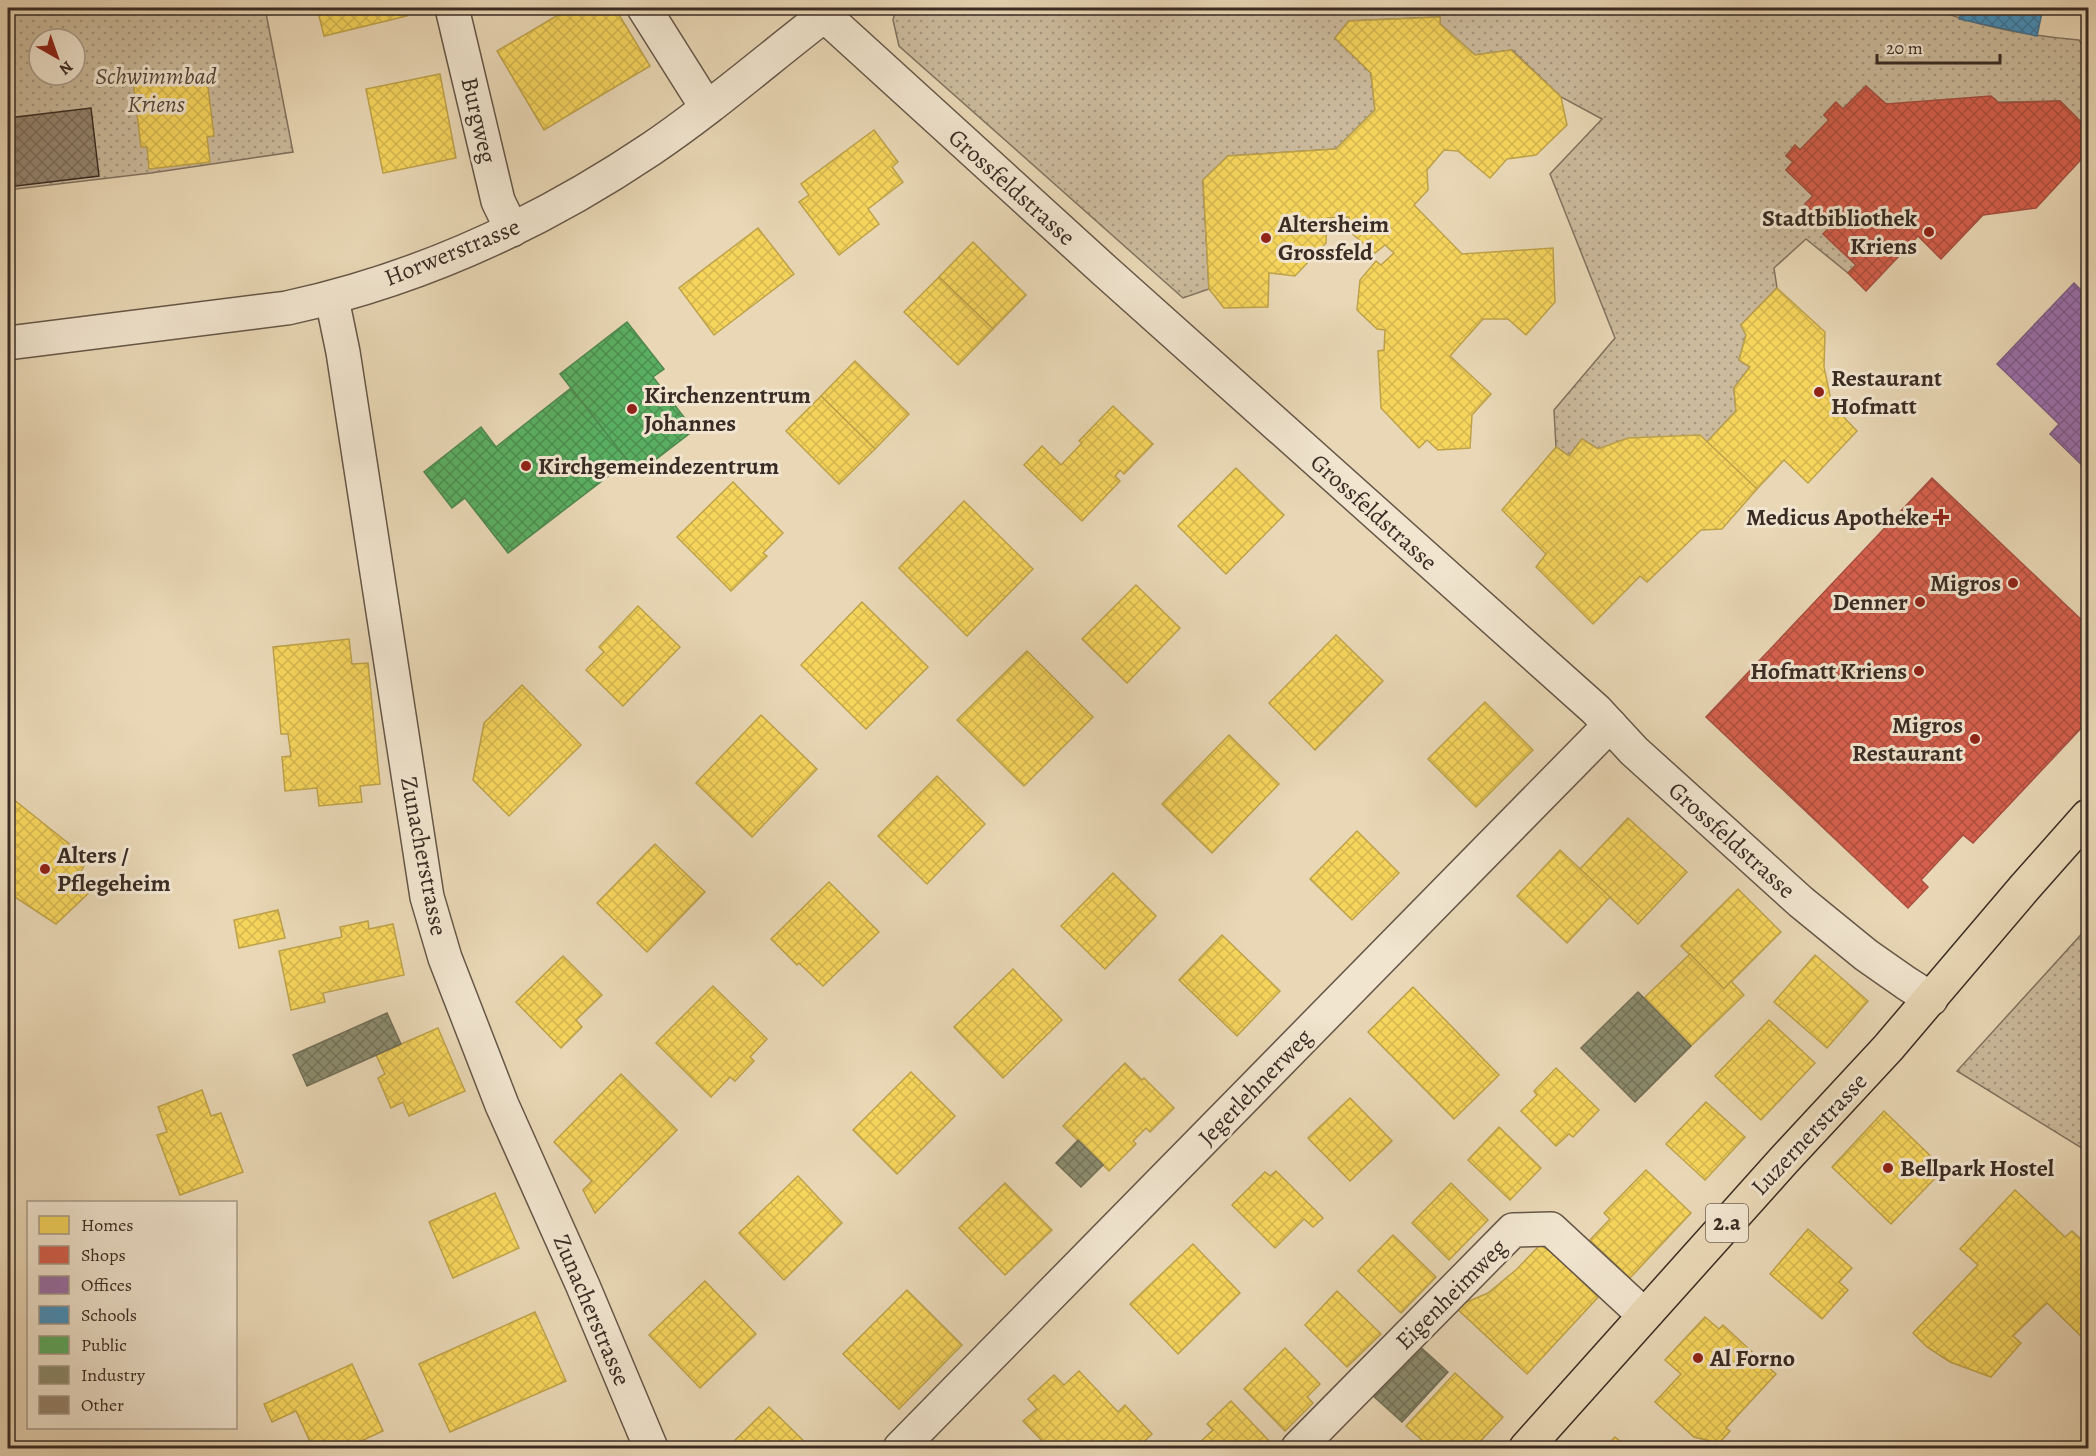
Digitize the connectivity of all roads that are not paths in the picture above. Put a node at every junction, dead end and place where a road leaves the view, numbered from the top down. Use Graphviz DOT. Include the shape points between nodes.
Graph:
graph roads {
  1 [pos="452,8"];
  2 [pos="644,8"];
  3 [pos="829,11"];
  4 [pos="707,108"];
  5 [pos="512,230"];
  6 [pos="332,299"];
  7 [pos="8,344"];
  8 [pos="1610,725"];
  9 [pos="2088,816"];
  10 [pos="1931,999"];
  11 [pos="1644,1315"];
  12 [pos="651,1449"];
  13 [pos="900,1449"];
  14 [pos="1298,1449"];
  15 [pos="1526,1449"];
  1 -- 5 [label="street, Burgweg" via="498,201"];
  2 -- 4 [label="street"];
  3 -- 4 [label="street, Horwerstrasse"];
  3 -- 8 [label="street, Grossfeldstrasse" via="1061,231"];
  4 -- 5 [label="street, Horwerstrasse" via="642,155"];
  5 -- 6 [label="street, Horwerstrasse"];
  6 -- 7 [label="street, Horwerstrasse" via="223,318"];
  6 -- 12 [label="street, Zunacherstrasse" via="427,897 445,958 502,1105"];
  8 -- 10 [label="street, Grossfeldstrasse" via="1634,751 1841,936"];
  8 -- 13 [label="street, Jegerlehnerweg"];
  9 -- 10 [label="main road, Luzernerstrasse / 2.a"];
  10 -- 11 [label="main road, Luzernerstrasse / 2.a"];
  11 -- 14 [label="street, Eigenheimweg" via="1551,1229 1514,1230"];
  11 -- 15 [label="main road, Luzernerstrasse / 2.a"];
}
